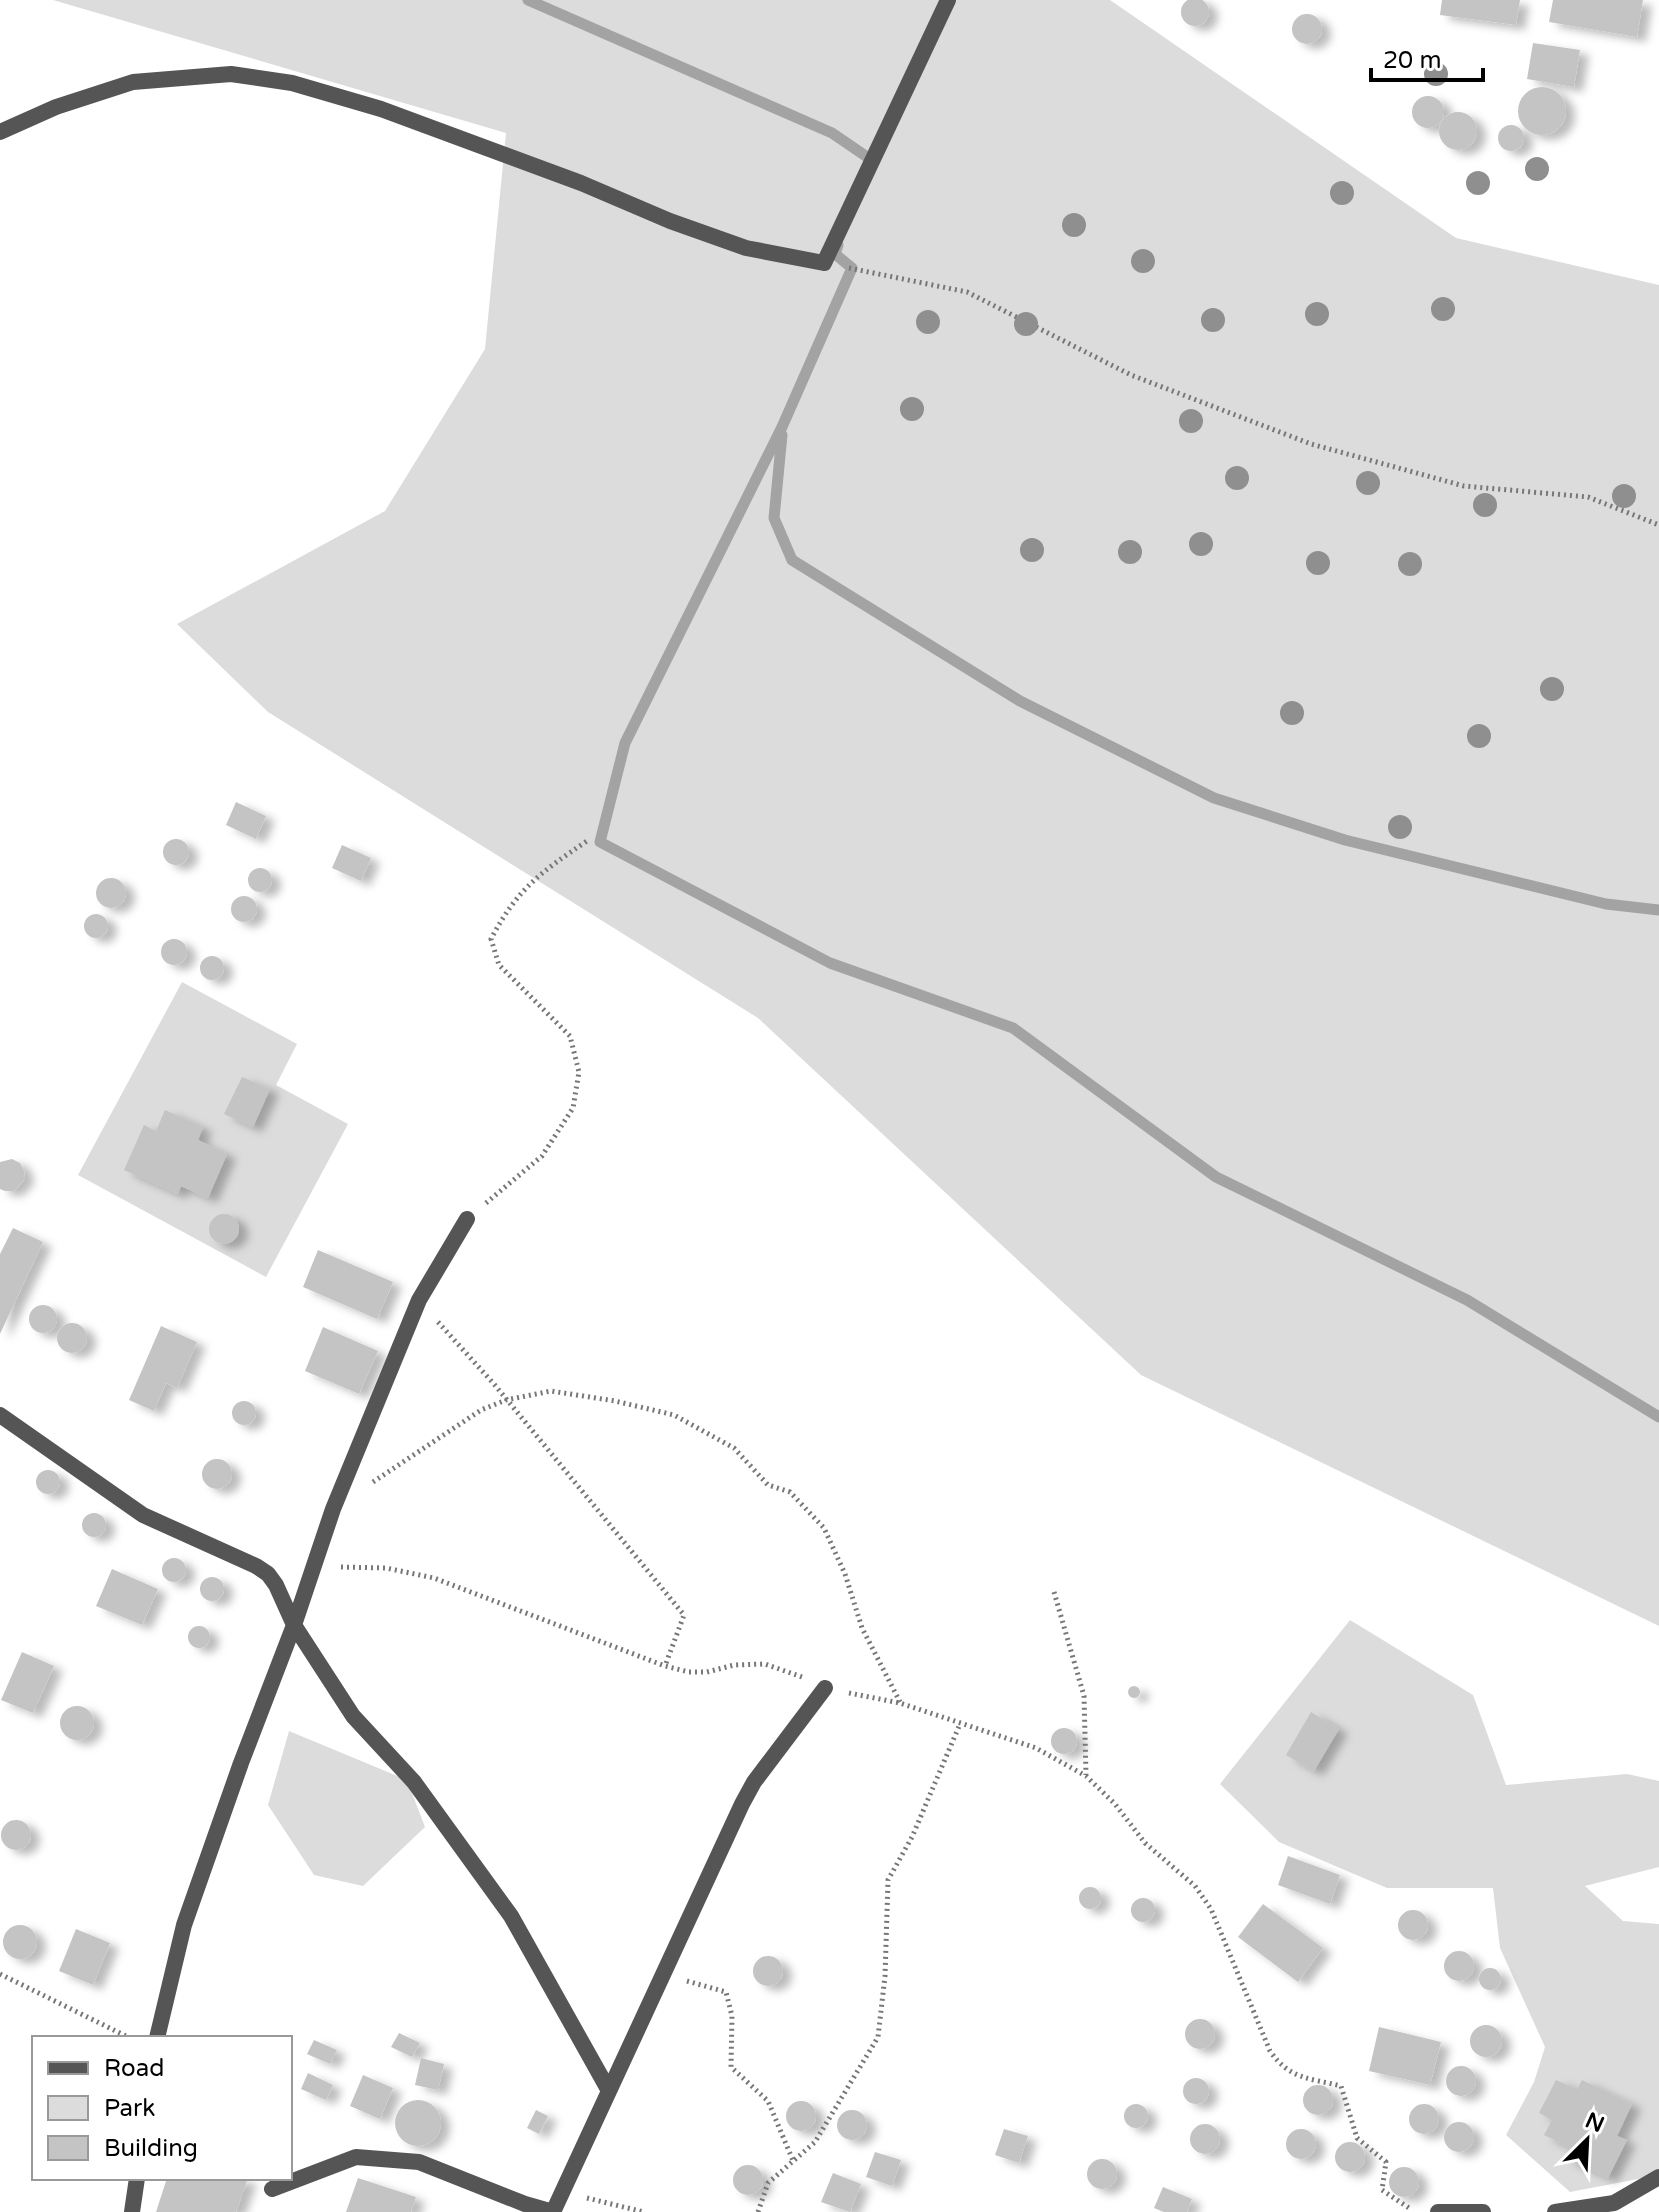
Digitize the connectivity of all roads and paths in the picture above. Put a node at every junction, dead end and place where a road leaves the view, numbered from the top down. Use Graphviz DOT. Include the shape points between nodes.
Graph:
graph roads {
  1 [pos="948,0"];
  2 [pos="0,132"];
  3 [pos="824,263"];
  4 [pos="1659,525"];
  5 [pos="587,841"];
  6 [pos="467,1219"];
  7 [pos="419,1300"];
  8 [pos="506,1400"];
  9 [pos="0,1415"];
  10 [pos="333,1509"];
  11 [pos="313,1567"];
  12 [pos="1054,1592"];
  13 [pos="294,1625"];
  14 [pos="665,1666"];
  15 [pos="825,1688"];
  16 [pos="900,1703"];
  17 [pos="960,1724"];
  18 [pos="1086,1776"];
  19 [pos="0,1974"];
  20 [pos="663,1975"];
  21 [pos="126,2036"];
  22 [pos="157,2036"];
  23 [pos="608,2089"];
  24 [pos="794,2163"];
  25 [pos="1659,2177"];
  26 [pos="137,2180"];
  27 [pos="272,2189"];
  28 [pos="562,2193"];
  29 [pos="132,2212"];
  30 [pos="553,2212"];
  31 [pos="644,2212"];
  32 [pos="758,2212"];
  33 [pos="1415,2212"];
  34 [pos="1438,2212"];
  35 [pos="1483,2212"];
  36 [pos="1555,2212"];
  1 -- 3 [label="street"];
  2 -- 3 [label="street" via="133,82 231,74 292,83 393,114 746,248"];
  3 -- 4 [label="path" via="967,292 1131,375 1311,444 1464,486 1588,497"];
  5 -- 6 [label="path" via="542,872 507,908 491,939 499,965 570,1036 579,1072 573,1108 542,1156"];
  6 -- 7 [label="street"];
  7 -- 8 [label="path"];
  7 -- 10 [label="street"];
  8 -- 10 [label="path" via="481,1410"];
  8 -- 14 [label="path" via="684,1615"];
  8 -- 16 [label="path" via="551,1391 615,1401 674,1415 734,1448 768,1485 790,1492 824,1528 862,1628"];
  9 -- 13 [label="street" via="143,1515 268,1574"];
  10 -- 11 [label="street"];
  11 -- 13 [label="street"];
  11 -- 14 [label="path" via="386,1568 434,1578"];
  12 -- 18 [label="path" via="1084,1696"];
  13 -- 22 [label="street" via="184,1925"];
  13 -- 23 [label="street" via="353,1716 414,1782 511,1916"];
  14 -- 15 [label="path" via="698,1672 765,1664"];
  15 -- 16 [label="path"];
  15 -- 20 [label="street" via="754,1782"];
  16 -- 17 [label="path"];
  17 -- 18 [label="path" via="1036,1748"];
  17 -- 24 [label="path" via="888,1880 878,2037 815,2142"];
  18 -- 33 [label="path" via="1145,1843 1195,1886 1211,1909 1278,2063 1289,2073 1341,2086 1357,2138 1386,2162 1382,2190"];
  19 -- 21 [label="path"];
  20 -- 23 [label="street"];
  20 -- 24 [label="path" via="726,1992 732,2016 731,2067 768,2101"];
  23 -- 28 [label="street"];
  24 -- 32 [label="path" via="768,2183"];
  25 -- 36 [label="street" via="1614,2203"];
  26 -- 29 [label="street"];
  27 -- 30 [label="street" via="356,2157 387,2159 419,2162"];
  28 -- 30 [label="street"];
  28 -- 31 [label="path"];
  34 -- 35 [label="street"];
}
